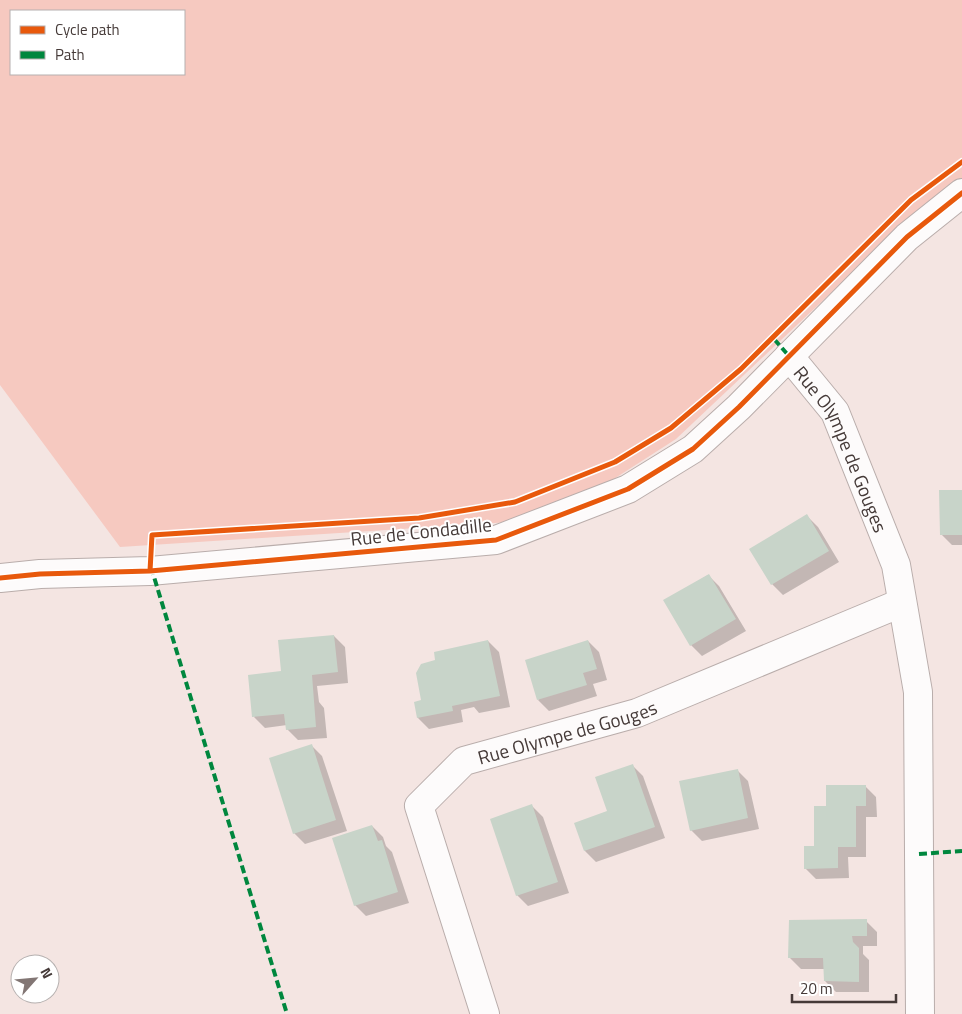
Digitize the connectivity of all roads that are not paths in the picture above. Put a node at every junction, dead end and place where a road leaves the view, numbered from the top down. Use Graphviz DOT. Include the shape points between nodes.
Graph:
graph roads {
  1 [pos="962,193"];
  2 [pos="790,356"];
  3 [pos="0,578"];
  4 [pos="901,603"];
  5 [pos="485,1014"];
  6 [pos="920,1014"];
  1 -- 2 [label="street, Rue de Condadille" via="907,237"];
  2 -- 3 [label="street, Rue de Condadille" via="693,449 628,489 496,540 150,571"];
  2 -- 4 [label="street, Rue Olympe de Gouges" via="835,412 896,565"];
  4 -- 5 [label="street, Rue Olympe de Gouges" via="637,713 464,761 419,806"];
  4 -- 6 [label="street, Rue Olympe de Gouges" via="918,692"];
}
